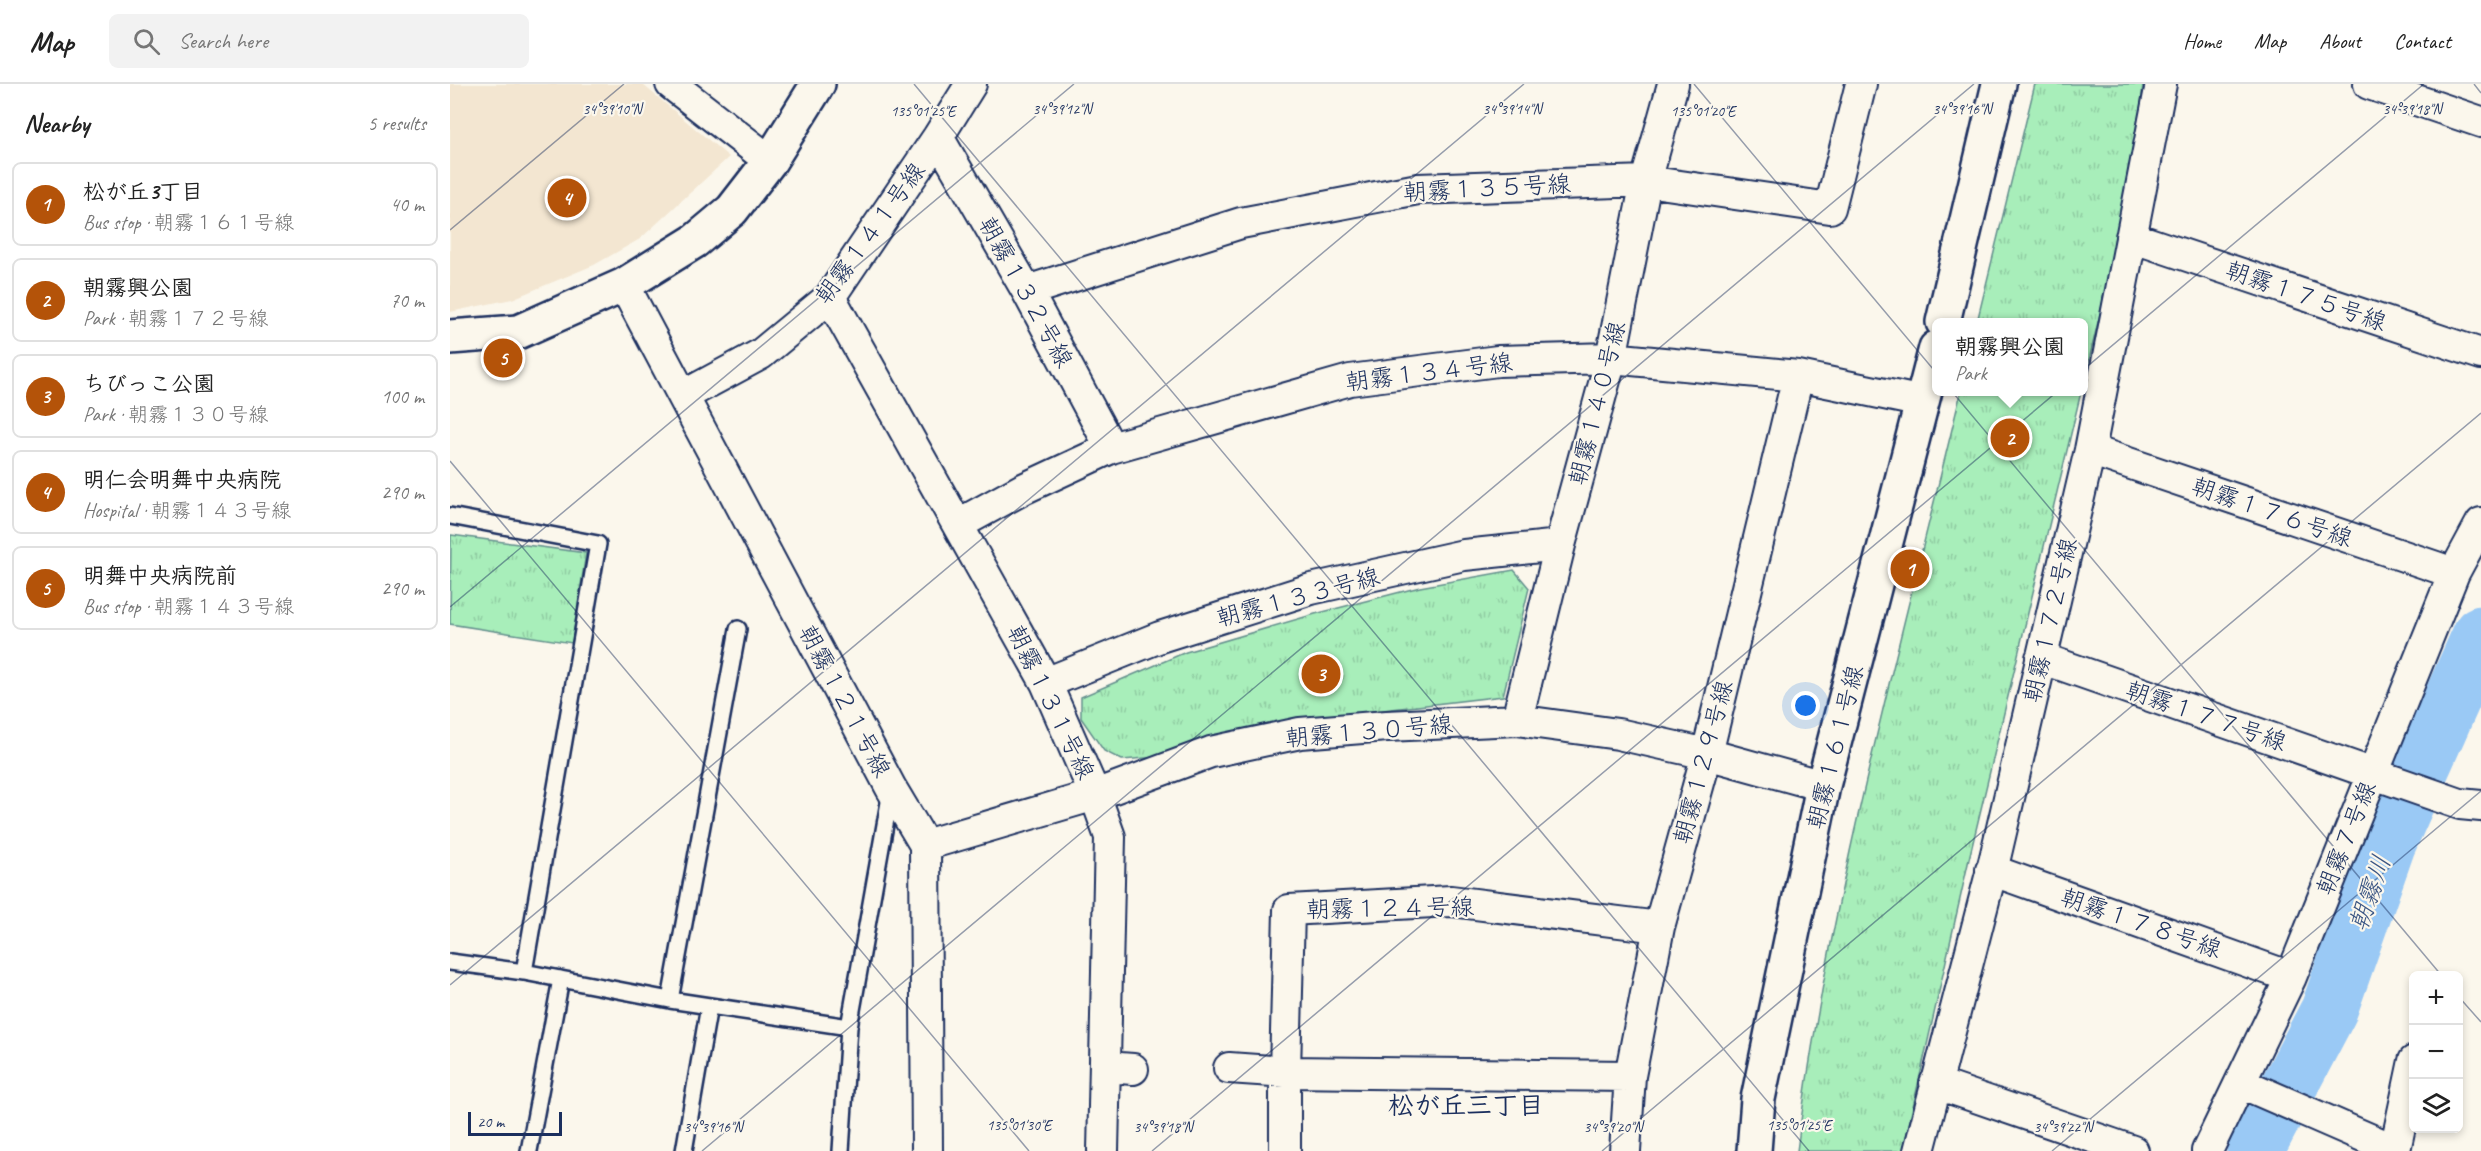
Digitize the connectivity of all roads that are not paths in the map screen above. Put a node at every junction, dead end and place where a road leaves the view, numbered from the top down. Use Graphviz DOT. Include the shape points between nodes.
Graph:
graph roads {
  1 [pos="671,84"];
  2 [pos="818,84"];
  3 [pos="971,84"];
  4 [pos="1672,84"];
  5 [pos="1861,84"];
  6 [pos="2000,84"];
  7 [pos="2161,84"];
  8 [pos="2369,84"];
  9 [pos="2481,122"];
  10 [pos="938,137"];
  11 [pos="770,161"];
  12 [pos="1646,181"];
  13 [pos="2131,237"];
  14 [pos="624,285"];
  15 [pos="1027,291"];
  16 [pos="830,297"];
  17 [pos="1944,318"];
  18 [pos="450,337"];
  19 [pos="2481,354"];
  20 [pos="1611,358"];
  21 [pos="1932,365"];
  22 [pos="1798,376"];
  23 [pos="683,396"];
  24 [pos="1923,402"];
  25 [pos="1111,448"];
  26 [pos="2090,450"];
  27 [pos="450,516"];
  28 [pos="2481,523"];
  29 [pos="959,524"];
  30 [pos="1560,544"];
  31 [pos="2454,573"];
  32 [pos="738,629"];
  33 [pos="2041,658"];
  34 [pos="1046,683"];
  35 [pos="1517,720"];
  36 [pos="1707,753"];
  37 [pos="2371,774"];
  38 [pos="1823,786"];
  39 [pos="891,788"];
  40 [pos="1095,795"];
  41 [pos="2481,806"];
  42 [pos="925,846"];
  43 [pos="1991,870"];
  44 [pos="1659,927"];
  45 [pos="450,962"];
  46 [pos="524,972"];
  47 [pos="2290,976"];
  48 [pos="561,979"];
  49 [pos="669,1000"];
  50 [pos="709,1006"];
  51 [pos="849,1027"];
  52 [pos="1229,1068"];
  53 [pos="1285,1072"];
  54 [pos="1630,1076"];
  55 [pos="2410,1079"];
  56 [pos="1935,1083"];
  57 [pos="2252,1087"];
  58 [pos="2395,1150"];
  59 [pos="529,1151"];
  60 [pos="684,1151"];
  61 [pos="841,1151"];
  62 [pos="927,1151"];
  63 [pos="1103,1151"];
  64 [pos="1285,1151"];
  65 [pos="1626,1151"];
  66 [pos="1754,1151"];
  67 [pos="1919,1151"];
  68 [pos="2133,1151"];
  69 [pos="2207,1151"];
  1 -- 11 [label="street"];
  2 -- 11 [label="street"];
  3 -- 10 [label="street, 朝霧１４１号線"];
  4 -- 12 [label="street, 朝霧１４０号線"];
  5 -- 12 [label="street, 朝霧１３５号線" via="1830,208"];
  6 -- 17 [label="street"];
  7 -- 13 [label="street, 朝霧１７２号線"];
  8 -- 9 [label="street"];
  10 -- 15 [label="street, 朝霧１３２号線"];
  10 -- 16 [label="street, 朝霧１４１号線"];
  11 -- 14 [label="street" via="732,210 695,242"];
  12 -- 15 [label="street, 朝霧１３５号線" via="1418,189 1241,223"];
  12 -- 20 [label="street, 朝霧１４０号線"];
  13 -- 19 [label="street, 朝霧１７５号線"];
  13 -- 26 [label="street, 朝霧１７２号線"];
  14 -- 18 [label="street" via="518,332"];
  14 -- 23 [label="street, 朝霧１２１号線"];
  15 -- 25 [label="street, 朝霧１３２号線"];
  16 -- 23 [label="street, 朝霧１４１号線" via="761,354"];
  16 -- 29 [label="street, 朝霧１３１号線"];
  20 -- 22 [label="street, 朝霧１３４号線"];
  20 -- 25 [label="street, 朝霧１３４号線" via="1497,361 1350,380"];
  20 -- 30 [label="street, 朝霧１４０号線"];
  21 -- 24 [label="street, 朝霧１６１号線"];
  22 -- 24 [label="street, 朝霧１３４号線"];
  22 -- 36 [label="street, 朝霧１２９号線"];
  23 -- 39 [label="street, 朝霧１２１号線"];
  24 -- 38 [label="street, 朝霧１６１号線"];
  25 -- 29 [label="street, 朝霧１３４号線"];
  26 -- 31 [label="street, 朝霧１７６号線"];
  26 -- 33 [label="street, 朝霧１７２号線"];
  27 -- 46 [label="lane" via="598,544"];
  28 -- 31 [label="street, 朝霧７号線"];
  29 -- 34 [label="street, 朝霧１３１号線"];
  30 -- 34 [label="street, 朝霧１３３号線" via="1464,555 1311,589 1160,637"];
  30 -- 35 [label="street, 朝霧１４０号線"];
  31 -- 37 [label="street, 朝霧７号線"];
  32 -- 49 [label="lane"];
  33 -- 37 [label="street, 朝霧１７７号線"];
  33 -- 43 [label="street, 朝霧１７２号線"];
  34 -- 40 [label="street, 朝霧１３１号線"];
  35 -- 36 [label="street, 朝霧１３０号線" via="1618,734"];
  35 -- 40 [label="street, 朝霧１３０号線" via="1300,733 1211,752"];
  36 -- 38 [label="street, 朝霧１３０号線"];
  36 -- 44 [label="street, 朝霧１２９号線"];
  37 -- 41 [label="street, 朝霧１７７号線" via="2460,804"];
  37 -- 47 [label="street, 朝霧７号線"];
  38 -- 66 [label="street, 朝霧１６１号線" via="1758,1099"];
  39 -- 42 [label="street, 朝霧１２１号線"];
  39 -- 51 [label="lane"];
  40 -- 42 [label="street, 朝霧１３０号線"];
  40 -- 63 [label="street, 朝霧１３１号線" via="1110,837 1120,1068"];
  42 -- 62 [label="street"];
  43 -- 47 [label="street, 朝霧１７８号線"];
  43 -- 56 [label="street, 朝霧１７２号線"];
  44 -- 53 [label="street, 朝霧１２４号線" via="1452,901 1289,910"];
  44 -- 54 [label="street, 朝霧１２９号線"];
  45 -- 46 [label="lane"];
  46 -- 48 [label="lane"];
  47 -- 57 [label="street, 朝霧７号線"];
  48 -- 49 [label="lane"];
  48 -- 59 [label="lane"];
  49 -- 50 [label="lane"];
  50 -- 51 [label="lane"];
  50 -- 60 [label="lane"];
  51 -- 61 [label="lane"];
  52 -- 53 [label="street"];
  53 -- 54 [label="street"];
  53 -- 64 [label="street, 朝霧１２４号線"];
  54 -- 65 [label="street, 朝霧１２９号線"];
  55 -- 58 [label="street"];
  56 -- 67 [label="street, 朝霧１７２号線"];
  56 -- 68 [label="street"];
  57 -- 58 [label="street"];
  57 -- 69 [label="street, 朝霧７号線"];
}
